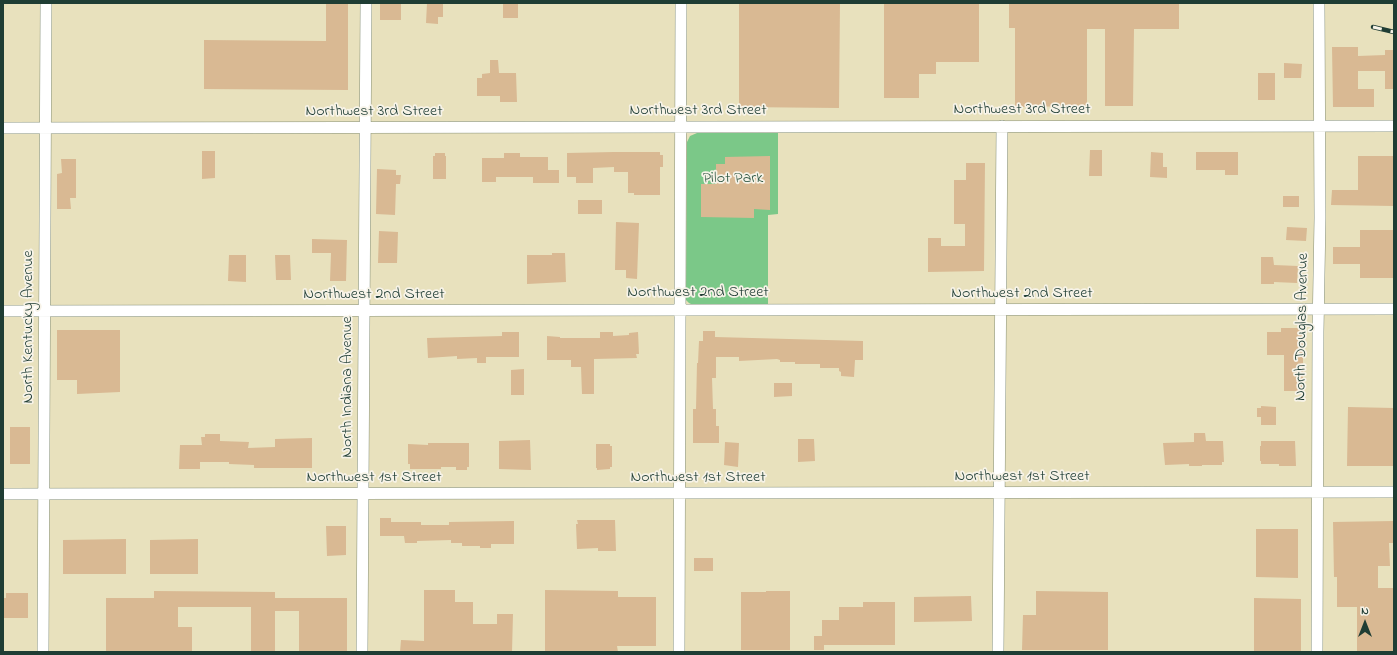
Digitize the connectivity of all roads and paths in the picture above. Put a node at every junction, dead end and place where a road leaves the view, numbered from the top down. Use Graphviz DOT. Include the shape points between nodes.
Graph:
graph roads {
  1 [pos="46,3"];
  2 [pos="366,3"];
  3 [pos="681,3"];
  4 [pos="1319,3"];
  5 [pos="1002,126"];
  6 [pos="1319,126"];
  7 [pos="1394,126"];
  8 [pos="681,127"];
  9 [pos="3,128"];
  10 [pos="46,128"];
  11 [pos="364,128"];
  12 [pos="679,309"];
  13 [pos="1319,309"];
  14 [pos="1394,309"];
  15 [pos="1000,310"];
  16 [pos="3,311"];
  17 [pos="45,311"];
  18 [pos="364,311"];
  19 [pos="999,492"];
  20 [pos="1318,492"];
  21 [pos="1394,492"];
  22 [pos="3,494"];
  23 [pos="44,494"];
  24 [pos="363,494"];
  25 [pos="680,494"];
  26 [pos="43,652"];
  27 [pos="362,652"];
  28 [pos="679,652"];
  29 [pos="998,652"];
  30 [pos="1317,652"];
  1 -- 10 [label="street, North Kentucky Avenue"];
  2 -- 11 [label="street, North Indiana Avenue"];
  3 -- 8 [label="street"];
  4 -- 6 [label="street, North Douglas Avenue"];
  5 -- 6 [label="street, Northwest 3rd Street"];
  5 -- 8 [label="street, Northwest 3rd Street"];
  5 -- 15 [label="street"];
  6 -- 7 [label="street, Northwest 3rd Street"];
  6 -- 13 [label="street, North Douglas Avenue"];
  8 -- 11 [label="street, Northwest 3rd Street"];
  8 -- 12 [label="street"];
  9 -- 10 [label="street, Northwest 3rd Street"];
  10 -- 11 [label="street, Northwest 3rd Street"];
  10 -- 17 [label="street, North Kentucky Avenue"];
  11 -- 18 [label="street, North Indiana Avenue"];
  12 -- 15 [label="street, Northwest 2nd Street"];
  12 -- 18 [label="street, Northwest 2nd Street"];
  12 -- 25 [label="street"];
  13 -- 14 [label="street, Northwest 2nd Street"];
  13 -- 15 [label="street, Northwest 2nd Street"];
  13 -- 20 [label="street, North Douglas Avenue"];
  15 -- 19 [label="street"];
  16 -- 17 [label="street, Northwest 2nd Street"];
  17 -- 18 [label="street, Northwest 2nd Street"];
  17 -- 23 [label="street, North Kentucky Avenue"];
  18 -- 24 [label="street, North Indiana Avenue"];
  19 -- 20 [label="street, Northwest 1st Street"];
  19 -- 25 [label="street, Northwest 1st Street"];
  19 -- 29 [label="street"];
  20 -- 21 [label="street, Northwest 1st Street"];
  20 -- 30 [label="street, North Douglas Avenue"];
  22 -- 23 [label="street, Northwest 1st Street"];
  23 -- 24 [label="street, Northwest 1st Street"];
  23 -- 26 [label="street, North Kentucky Avenue"];
  24 -- 25 [label="street, Northwest 1st Street"];
  24 -- 27 [label="street, North Indiana Avenue"];
  25 -- 28 [label="street"];
}
